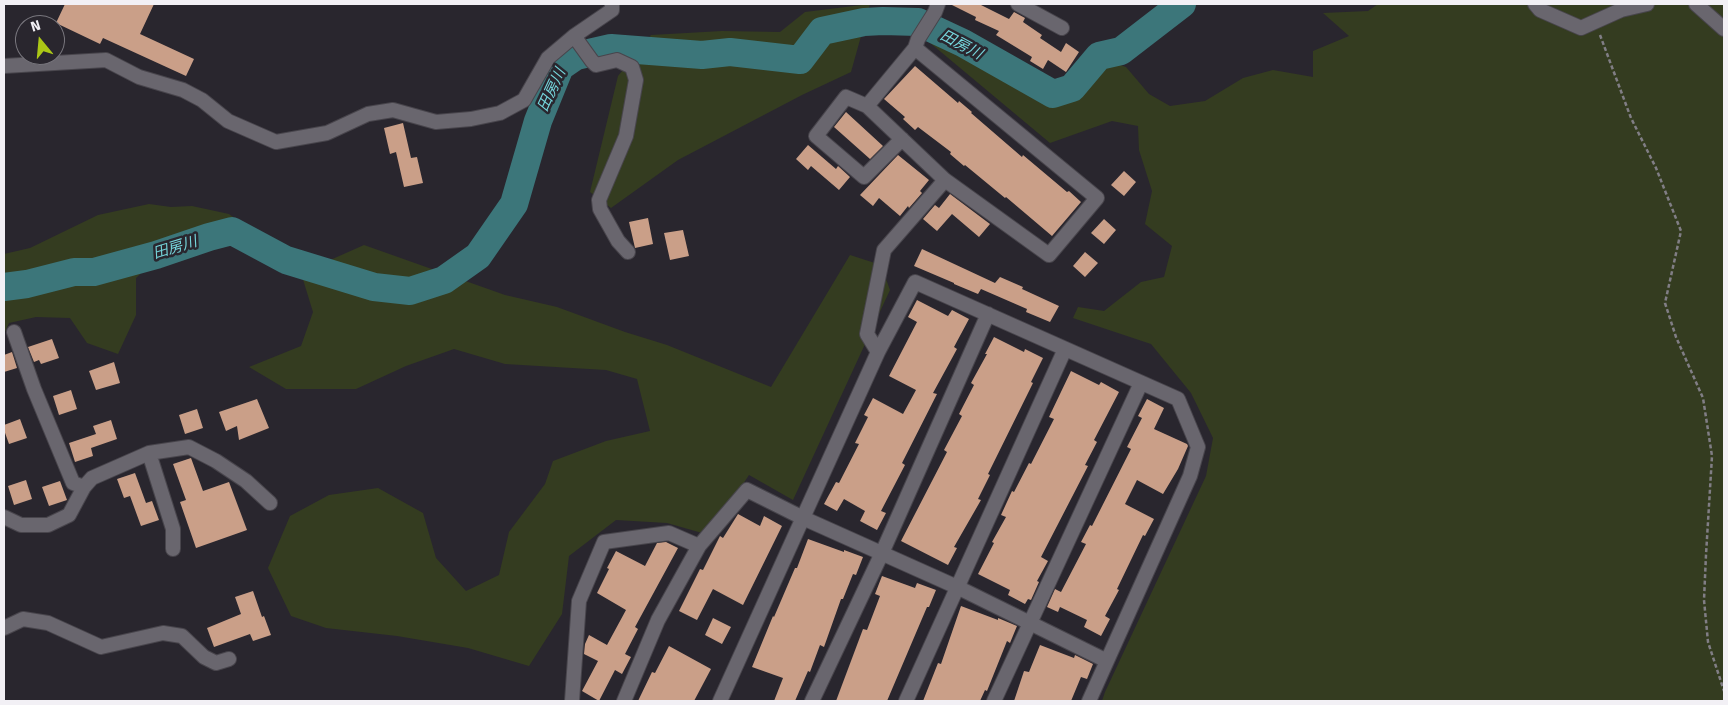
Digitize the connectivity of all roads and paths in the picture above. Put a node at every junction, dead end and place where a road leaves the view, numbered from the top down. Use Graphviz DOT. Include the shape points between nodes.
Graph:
graph roads {
  1 [pos="612,4"];
  2 [pos="1018,4"];
  3 [pos="1535,4"];
  4 [pos="1647,4"];
  5 [pos="1696,4"];
  6 [pos="936,8"];
  7 [pos="1595,22"];
  8 [pos="1062,28"];
  9 [pos="1724,29"];
  10 [pos="576,39"];
  11 [pos="916,44"];
  12 [pos="4,66"];
  13 [pos="867,106"];
  14 [pos="902,139"];
  15 [pos="945,180"];
  16 [pos="628,252"];
  17 [pos="988,314"];
  18 [pos="14,332"];
  19 [pos="1065,349"];
  20 [pos="878,352"];
  21 [pos="1141,383"];
  22 [pos="149,453"];
  23 [pos="84,487"];
  24 [pos="270,503"];
  25 [pos="4,517"];
  26 [pos="804,518"];
  27 [pos="699,546"];
  28 [pos="173,549"];
  29 [pos="882,553"];
  30 [pos="957,587"];
  31 [pos="1030,623"];
  32 [pos="4,628"];
  33 [pos="229,659"];
  34 [pos="1107,661"];
  35 [pos="1724,691"];
  36 [pos="572,701"];
  37 [pos="624,701"];
  38 [pos="720,701"];
  39 [pos="812,701"];
  40 [pos="906,701"];
  41 [pos="994,701"];
  42 [pos="1089,701"];
  1 -- 10 [label="street" via="612,10"];
  2 -- 8 [label="street"];
  3 -- 7 [label="street" via="1540,10 1581,28"];
  4 -- 7 [label="street" via="1622,10"];
  5 -- 9 [label="street"];
  6 -- 11 [label="street"];
  7 -- 35 [label="path" via="1631,118 1656,168 1681,231 1665,303 1703,398 1712,456 1704,600 1708,642"];
  10 -- 12 [label="street" via="548,58 524,100 500,113 436,122 393,110 368,114 327,133 276,142 228,121 202,100 183,90 139,77 106,60"];
  10 -- 16 [label="street" via="596,66 617,60 632,66 636,80 626,136 599,200 600,209"];
  11 -- 13 [label="street"];
  11 -- 15 [label="street" via="1097,198 1048,255"];
  13 -- 14 [label="street"];
  13 -- 14 [label="street" via="846,97 816,136 864,177"];
  14 -- 15 [label="street"];
  15 -- 20 [label="street" via="884,250 867,334"];
  17 -- 19 [label="street"];
  17 -- 20 [label="street" via="915,282"];
  17 -- 29 [label="street"];
  18 -- 23 [label="street" via="73,483"];
  19 -- 21 [label="street"];
  19 -- 30 [label="street"];
  20 -- 26 [label="street"];
  21 -- 31 [label="street"];
  21 -- 34 [label="street" via="1178,399 1198,447 1190,476"];
  22 -- 23 [label="street" via="92,478"];
  22 -- 24 [label="street" via="189,447 246,481"];
  22 -- 28 [label="street" via="173,529"];
  23 -- 25 [label="street" via="69,516 48,525 21,525"];
  26 -- 27 [label="street" via="747,490"];
  26 -- 29 [label="street"];
  26 -- 38 [label="street"];
  27 -- 36 [label="street" via="668,533 604,542 579,602"];
  27 -- 37 [label="street" via="658,620"];
  29 -- 30 [label="street"];
  29 -- 39 [label="street"];
  30 -- 31 [label="street"];
  30 -- 40 [label="street"];
  31 -- 34 [label="street"];
  31 -- 41 [label="street"];
  32 -- 33 [label="street" via="23,619 48,623 101,647 163,633 182,636 204,657 216,663"];
  34 -- 42 [label="street"];
}
